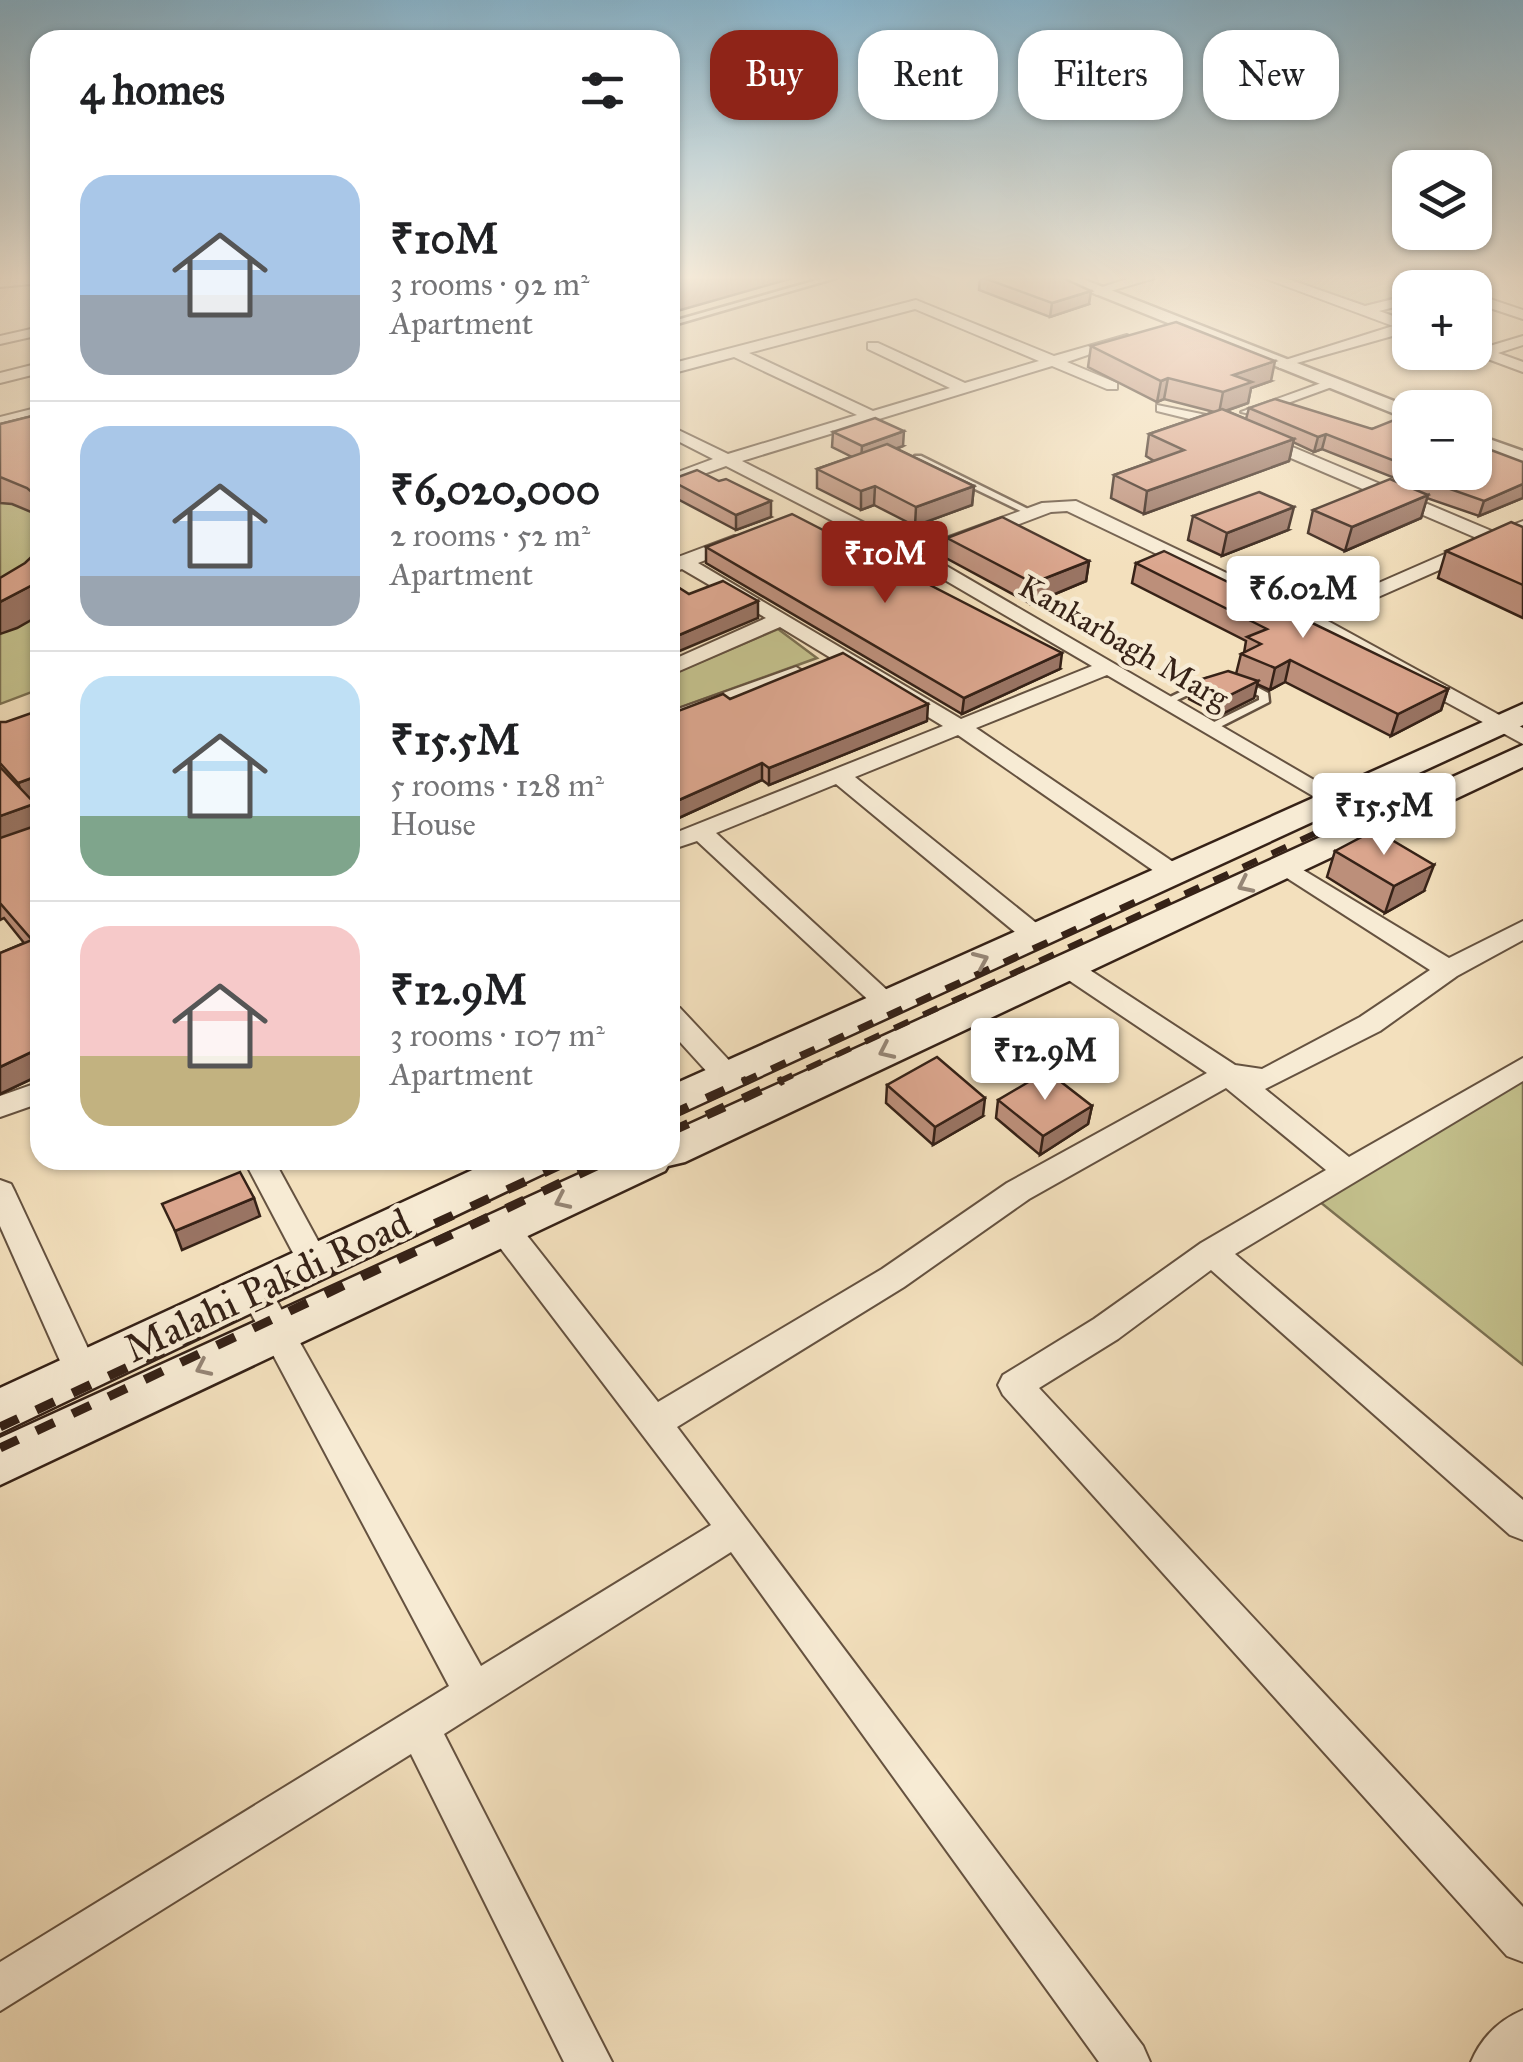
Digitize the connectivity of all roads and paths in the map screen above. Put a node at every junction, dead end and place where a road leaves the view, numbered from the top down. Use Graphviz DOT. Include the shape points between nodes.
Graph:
graph roads {
  1 [pos="783,374"];
  2 [pos="933,374"];
  3 [pos="1009,374"];
  4 [pos="1085,374"];
  5 [pos="1307,374"];
  6 [pos="1332,384"];
  7 [pos="1112,386"];
  8 [pos="963,388"];
  9 [pos="1392,407"];
  10 [pos="1163,408"];
  11 [pos="30,414"];
  12 [pos="871,416"];
  13 [pos="0,422"];
  14 [pos="1220,422"];
  15 [pos="680,435"];
  16 [pos="1492,446"];
  17 [pos="918,458"];
  18 [pos="1523,458"];
  19 [pos="726,460"];
  20 [pos="680,478"];
  21 [pos="1032,513"];
  22 [pos="1523,526"];
  23 [pos="752,535"];
  24 [pos="1494,538"];
  25 [pos="916,556"];
  26 [pos="680,564"];
  27 [pos="680,567"];
  28 [pos="782,619"];
  29 [pos="1310,620"];
  30 [pos="843,656"];
  31 [pos="680,665"];
  32 [pos="1109,667"];
  33 [pos="1218,678"];
  34 [pos="1232,678"];
  35 [pos="1167,701"];
  36 [pos="680,714"];
  37 [pos="1515,724"];
  38 [pos="960,727"];
  39 [pos="1212,728"];
  40 [pos="1523,755"];
  41 [pos="838,776"];
  42 [pos="1333,798"];
  43 [pos="682,833"];
  44 [pos="1285,866"];
  45 [pos="1173,873"];
  46 [pos="1523,929"];
  47 [pos="1036,936"];
  48 [pos="1070,969"];
  49 [pos="1448,970"];
  50 [pos="887,1002"];
  51 [pos="680,1025"];
  52 [pos="1523,1068"];
  53 [pos="1228,1074"];
  54 [pos="729,1078"];
  55 [pos="30,1096"];
  56 [pos="680,1099"];
  57 [pos="0,1107"];
  58 [pos="680,1146"];
  59 [pos="265,1170"];
  60 [pos="512,1170"];
  61 [pos="628,1170"];
  62 [pos="1348,1172"];
  63 [pos="0,1192"];
  64 [pos="503,1228"];
  65 [pos="1212,1252"];
  66 [pos="313,1261"];
  67 [pos="254,1289"];
  68 [pos="278,1333"];
  69 [pos="46,1402"];
  70 [pos="652,1424"];
  71 [pos="0,1462"];
  72 [pos="1522,1520"];
  73 [pos="736,1529"];
  74 [pos="473,1691"];
  75 [pos="418,1725"];
  76 [pos="1523,1940"];
  77 [pos="0,1988"];
  78 [pos="1523,2033"];
  79 [pos="589,2062"];
  80 [pos="1128,2062"];
  81 [pos="1494,2062"];
  1 -- 12 [label="street"];
  2 -- 8 [label="street"];
  3 -- 8 [label="street"];
  4 -- 7 [label="street"];
  5 -- 6 [label="street"];
  6 -- 9 [label="street"];
  6 -- 14 [label="street"];
  8 -- 12 [label="street"];
  10 -- 14 [label="street"];
  11 -- 13 [label="street"];
  12 -- 19 [label="street"];
  14 -- 24 [label="street"];
  15 -- 19 [label="street, Kankarbagh Marg"];
  16 -- 18 [label="street"];
  17 -- 21 [label="lane"];
  19 -- 20 [label="street"];
  19 -- 25 [label="street, Kankarbagh Marg" via="812,511"];
  21 -- 25 [label="street"];
  21 -- 29 [label="street" via="1070,505"];
  22 -- 24 [label="street"];
  23 -- 26 [label="street"];
  24 -- 29 [label="street"];
  25 -- 32 [label="street, Kankarbagh Marg"];
  27 -- 28 [label="street"];
  28 -- 30 [label="street"];
  28 -- 31 [label="street"];
  29 -- 37 [label="street"];
  30 -- 36 [label="street"];
  30 -- 38 [label="street"];
  32 -- 35 [label="street, Kankarbagh Marg"];
  32 -- 38 [label="street"];
  33 -- 35 [label="lane"];
  34 -- 39 [label="lane" via="1264,695 1264,702"];
  35 -- 39 [label="street, Kankarbagh Marg"];
  37 -- 42 [label="main road"];
  38 -- 41 [label="street"];
  38 -- 45 [label="street"];
  39 -- 42 [label="street, Kankarbagh Marg"];
  40 -- 44 [label="main road"];
  41 -- 43 [label="street"];
  41 -- 47 [label="street"];
  42 -- 45 [label="main road"];
  43 -- 50 [label="street"];
  44 -- 48 [label="main road, one-way"];
  44 -- 49 [label="street"];
  45 -- 47 [label="main road"];
  46 -- 49 [label="street"];
  50 -- 47 [label="main road, one-way"];
  48 -- 53 [label="street"];
  48 -- 58 [label="main road, one-way"];
  49 -- 53 [label="street" via="1370,1024 1264,1079"];
  50 -- 54 [label="main road"];
  51 -- 54 [label="street"];
  52 -- 62 [label="street"];
  53 -- 62 [label="street"];
  53 -- 70 [label="street" via="1018,1192 893,1278"];
  54 -- 56 [label="main road"];
  55 -- 57 [label="street"];
  59 -- 66 [label="street"];
  60 -- 66 [label="main road, Malahi Pakdi Road"];
  61 -- 64 [label="main road, one-way"];
  62 -- 65 [label="street"];
  63 -- 69 [label="street"];
  64 -- 68 [label="main road"];
  64 -- 70 [label="street"];
  65 -- 72 [label="street"];
  65 -- 76 [label="street" via="1015,1385"];
  66 -- 67 [label="main road, Malahi Pakdi Road"];
  67 -- 68 [label="street"];
  67 -- 69 [label="main road, Malahi Pakdi Road"];
  68 -- 69 [label="main road, one-way"];
  68 -- 74 [label="street"];
  69 -- 71 [label="main road"];
  70 -- 73 [label="street"];
  73 -- 74 [label="street"];
  73 -- 80 [label="street"];
  74 -- 75 [label="street"];
  75 -- 77 [label="street"];
  75 -- 79 [label="street"];
  78 -- 81 [label="street"];
}
